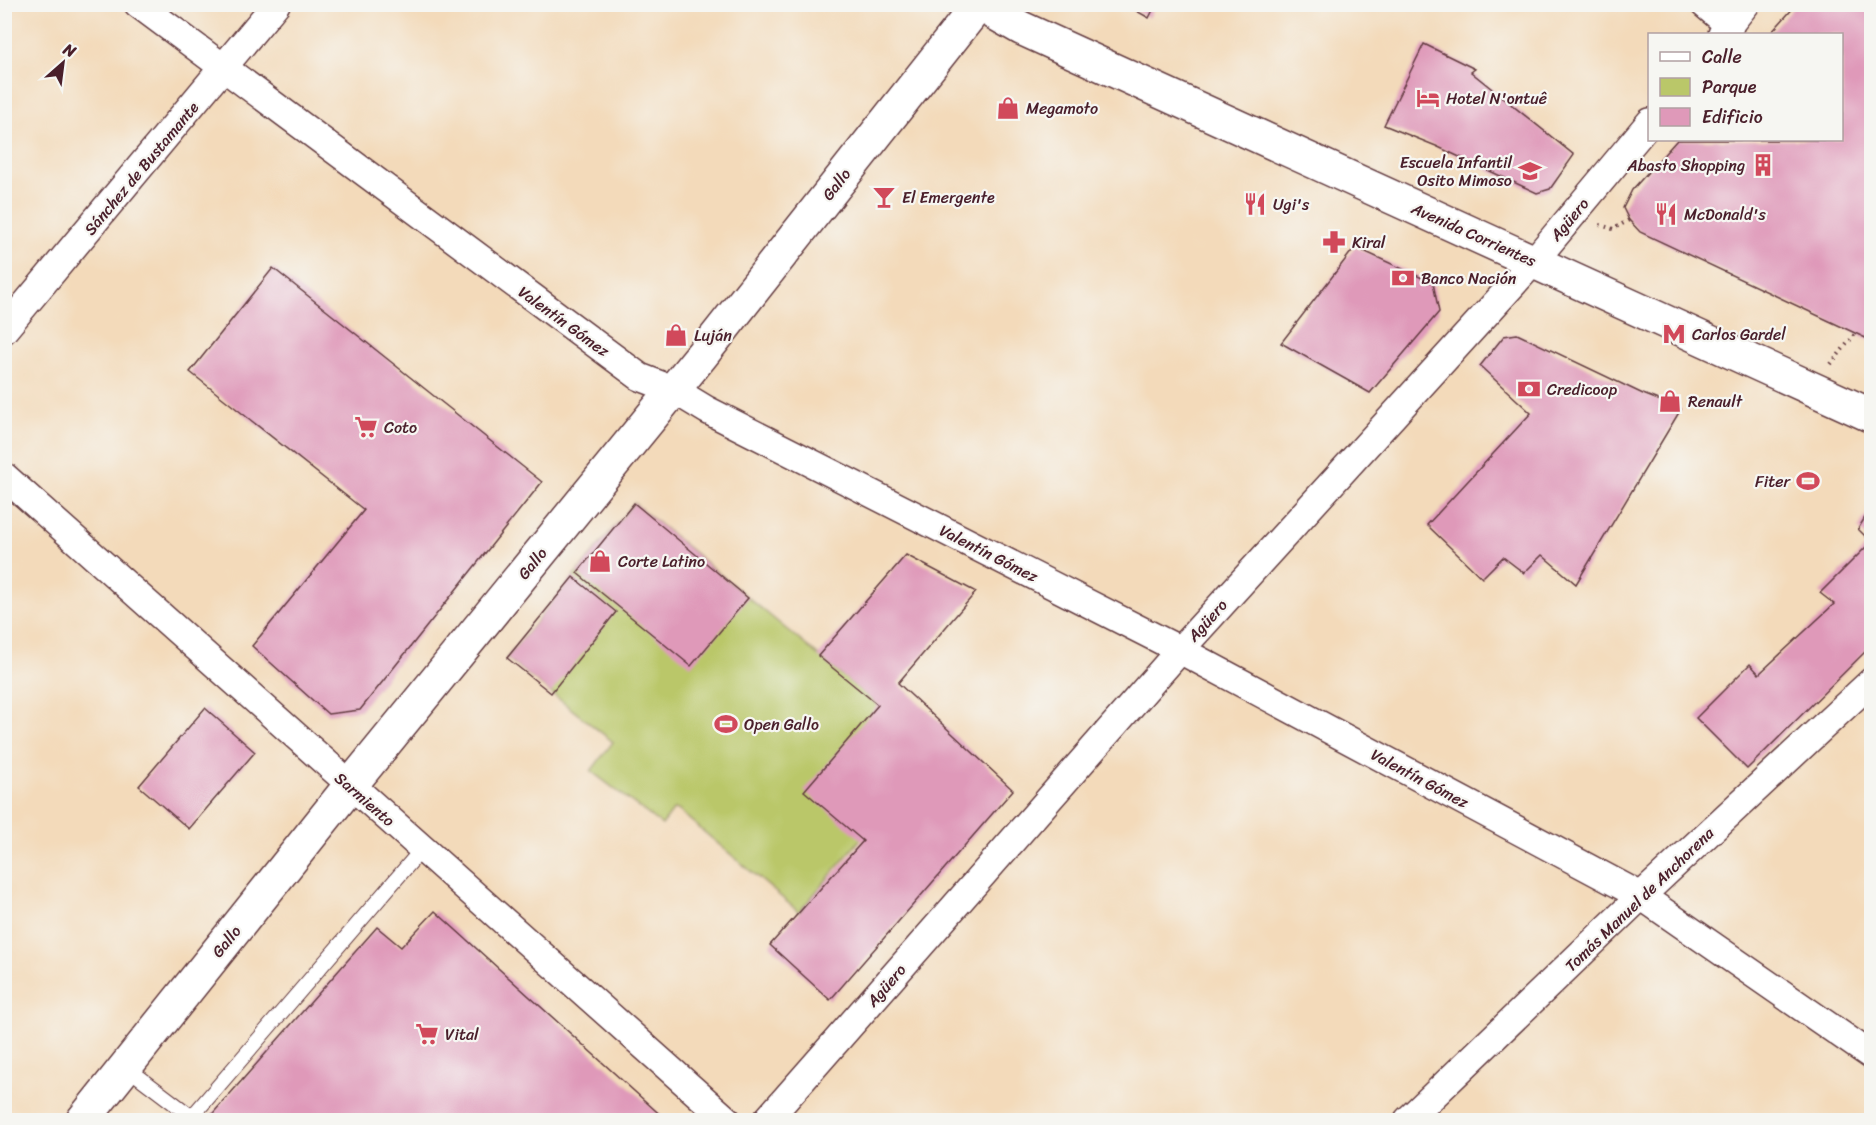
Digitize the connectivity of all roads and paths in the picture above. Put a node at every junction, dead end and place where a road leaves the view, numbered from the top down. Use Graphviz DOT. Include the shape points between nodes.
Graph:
graph roads {
  1 [pos="138,4"];
  2 [pos="276,4"];
  3 [pos="979,4"];
  4 [pos="1704,4"];
  5 [pos="1746,4"];
  6 [pos="1726,30"];
  7 [pos="224,69"];
  8 [pos="1648,124"];
  9 [pos="1534,261"];
  10 [pos="4,330"];
  11 [pos="674,390"];
  12 [pos="1872,416"];
  13 [pos="4,476"];
  14 [pos="1180,650"];
  15 [pos="1872,681"];
  16 [pos="350,786"];
  17 [pos="422,849"];
  18 [pos="1641,896"];
  19 [pos="1872,1056"];
  20 [pos="126,1067"];
  21 [pos="191,1119"];
  22 [pos="83,1120"];
  23 [pos="727,1120"];
  24 [pos="767,1120"];
  25 [pos="1408,1120"];
  1 -- 7 [label="street, Valentín Gómez"];
  2 -- 7 [label="street, Sánchez de Bustamante"];
  3 -- 9 [label="main road, Avenida Corrientes" via="1021,28"];
  3 -- 11 [label="main road, Gallo"];
  4 -- 6 [label="street"];
  5 -- 6 [label="street"];
  7 -- 10 [label="street, Sánchez de Bustamante"];
  7 -- 11 [label="street, Valentín Gómez" via="640,377"];
  8 -- 9 [label="street, Agüero"];
  9 -- 12 [label="main road, Avenida Corrientes"];
  9 -- 14 [label="street, Agüero"];
  11 -- 14 [label="street, Valentín Gómez"];
  11 -- 16 [label="main road, Gallo"];
  13 -- 16 [label="street, Sarmiento"];
  14 -- 18 [label="street, Valentín Gómez"];
  14 -- 24 [label="street, Agüero"];
  15 -- 18 [label="street, Tomás Manuel de Anchorena"];
  16 -- 17 [label="street, Sarmiento"];
  16 -- 20 [label="main road, Gallo"];
  17 -- 21 [label="lane"];
  17 -- 23 [label="street, Sarmiento"];
  18 -- 19 [label="street, Valentín Gómez"];
  18 -- 25 [label="street, Tomás Manuel de Anchorena"];
  20 -- 21 [label="lane"];
  20 -- 22 [label="main road, Gallo"];
}
